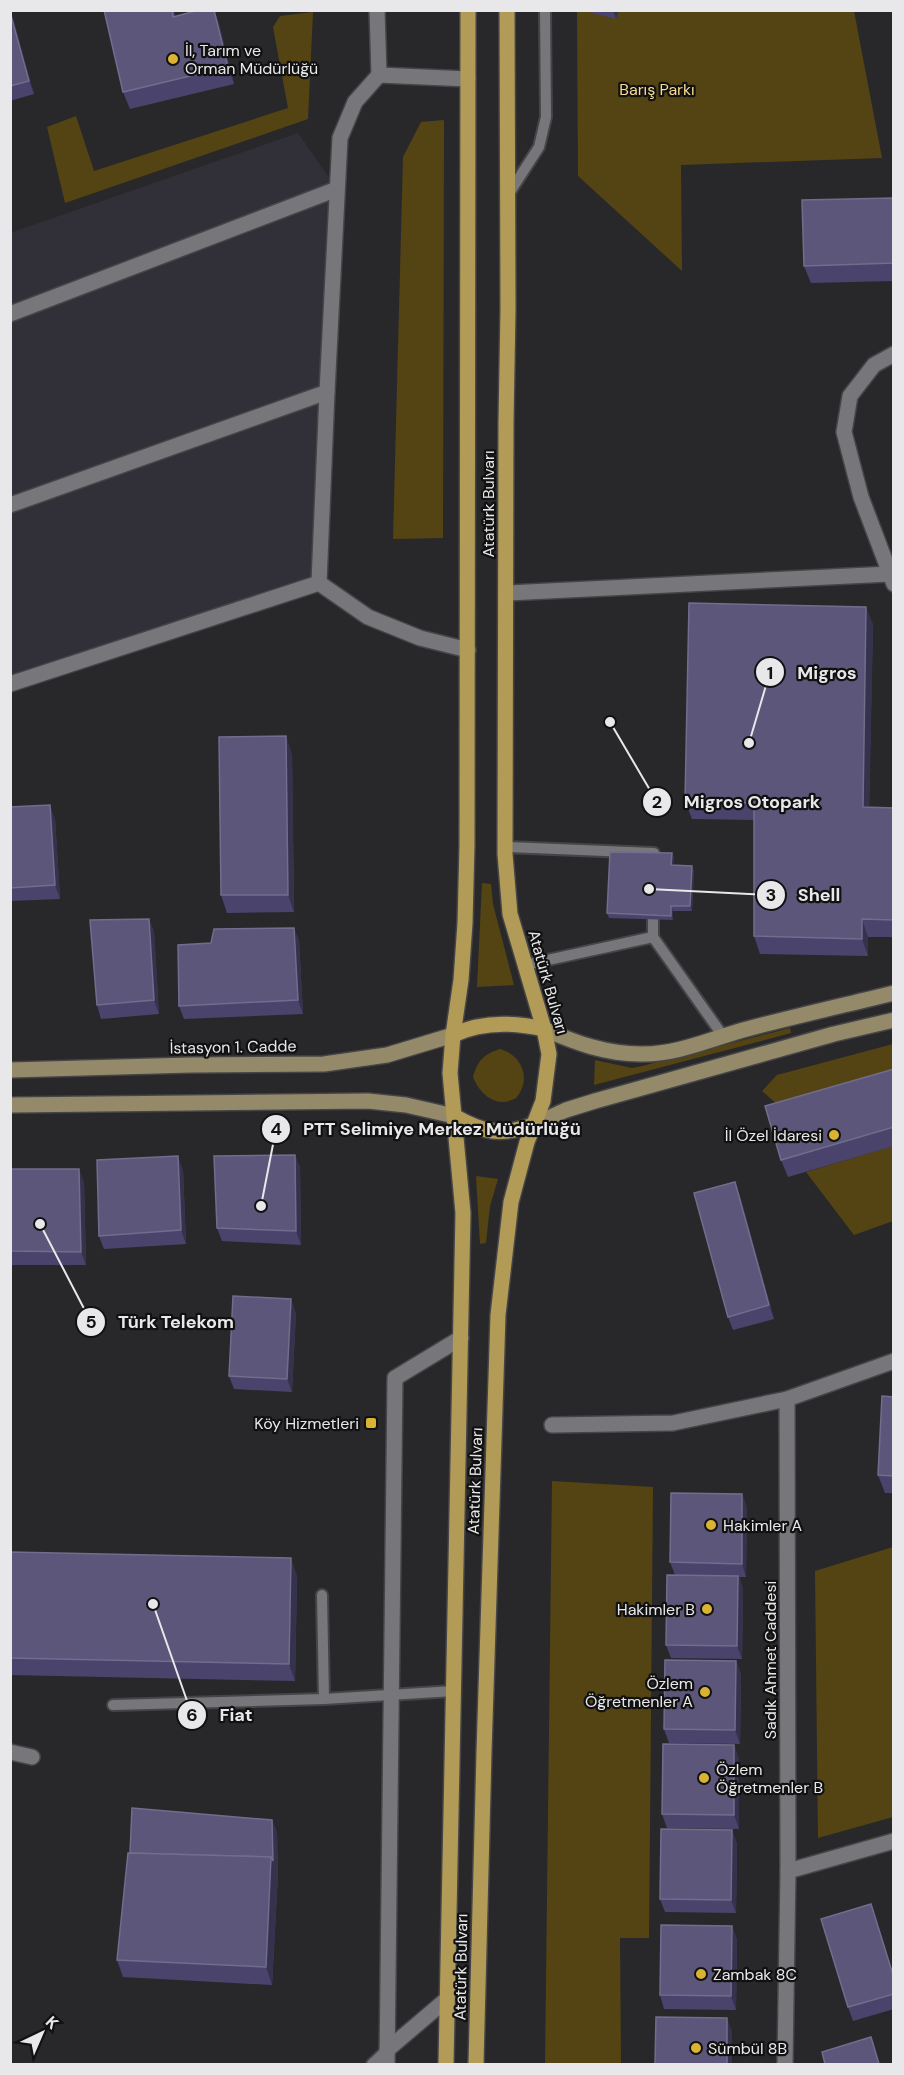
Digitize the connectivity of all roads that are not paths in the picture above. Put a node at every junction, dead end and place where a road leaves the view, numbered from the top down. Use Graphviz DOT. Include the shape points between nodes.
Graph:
graph roads {
  1 [pos="377,10"];
  2 [pos="468,10"];
  3 [pos="507,10"];
  4 [pos="545,10"];
  5 [pos="380,75"];
  6 [pos="468,79"];
  7 [pos="337,189"];
  8 [pos="508,195"];
  9 [pos="10,314"];
  10 [pos="894,354"];
  11 [pos="327,392"];
  12 [pos="10,505"];
  13 [pos="892,579"];
  14 [pos="319,582"];
  15 [pos="506,593"];
  16 [pos="468,650"];
  17 [pos="10,684"];
  18 [pos="505,847"];
  19 [pos="654,857"];
  20 [pos="653,920"];
  21 [pos="653,937"];
  22 [pos="525,965"];
  23 [pos="894,993"];
  24 [pos="894,1020"];
  25 [pos="544,1029"];
  26 [pos="453,1035"];
  27 [pos="723,1036"];
  28 [pos="10,1070"];
  29 [pos="10,1105"];
  30 [pos="454,1116"];
  31 [pos="534,1125"];
  32 [pos="460,1338"];
  33 [pos="894,1361"];
  34 [pos="787,1399"];
  35 [pos="552,1425"];
  36 [pos="322,1595"];
  37 [pos="454,1691"];
  38 [pos="391,1695"];
  39 [pos="324,1699"];
  40 [pos="113,1705"];
  41 [pos="10,1752"];
  42 [pos="32,1757"];
  43 [pos="894,1841"];
  44 [pos="788,1871"];
  45 [pos="447,1999"];
  46 [pos="387,2057"];
  47 [pos="372,2064"];
  48 [pos="446,2064"];
  49 [pos="477,2064"];
  50 [pos="785,2064"];
  1 -- 5 [label="street"];
  2 -- 6 [label="main road, Atatürk Bulvarı"];
  3 -- 8 [label="main road, Atatürk Bulvarı"];
  4 -- 8 [label="lane" via="546,117 539,147"];
  5 -- 6 [label="street"];
  5 -- 7 [label="street" via="355,102 340,138"];
  6 -- 16 [label="main road, Atatürk Bulvarı"];
  7 -- 9 [label="street"];
  7 -- 11 [label="street"];
  8 -- 15 [label="main road, Atatürk Bulvarı"];
  10 -- 13 [label="street" via="874,365 850,396 844,432 861,497"];
  11 -- 12 [label="street"];
  11 -- 14 [label="street"];
  13 -- 15 [label="street"];
  14 -- 16 [label="street" via="368,616 420,638"];
  14 -- 17 [label="street"];
  15 -- 18 [label="main road, Atatürk Bulvarı"];
  16 -- 26 [label="main road, Atatürk Bulvarı" via="465,923"];
  18 -- 19 [label="lane" via="654,853"];
  18 -- 22 [label="main road, Atatürk Bulvarı" via="510,914"];
  20 -- 21 [label="lane"];
  21 -- 22 [label="lane"];
  21 -- 27 [label="lane"];
  22 -- 25 [label="main road, Atatürk Bulvarı"];
  23 -- 27 [label="main road"];
  24 -- 31 [label="main road" via="595,1101"];
  25 -- 26 [label="main road" via="504,1024 476,1026"];
  25 -- 27 [label="main road" via="602,1051 643,1054"];
  25 -- 31 [label="main road, Atatürk Bulvarı" via="549,1054 543,1101"];
  26 -- 28 [label="main road, İstasyon 1. Cadde" via="387,1055 324,1064"];
  26 -- 30 [label="main road, Atatürk Bulvarı" via="450,1073"];
  29 -- 30 [label="main road" via="358,1101 406,1105"];
  30 -- 31 [label="main road" via="480,1129 504,1133"];
  30 -- 32 [label="main road, Atatürk Bulvarı" via="463,1213"];
  31 -- 49 [label="main road, Atatürk Bulvarı" via="511,1202 498,1315"];
  32 -- 37 [label="main road, Atatürk Bulvarı"];
  32 -- 38 [label="street" via="395,1378"];
  33 -- 34 [label="street"];
  34 -- 35 [label="street" via="673,1422"];
  34 -- 44 [label="street, Sadık Ahmet Caddesi"];
  36 -- 39 [label="lane"];
  37 -- 38 [label="lane"];
  37 -- 45 [label="main road, Atatürk Bulvarı"];
  38 -- 39 [label="lane"];
  38 -- 46 [label="street"];
  39 -- 40 [label="lane"];
  41 -- 42 [label="street"];
  43 -- 44 [label="street"];
  44 -- 50 [label="street, Sadık Ahmet Caddesi"];
  45 -- 46 [label="street"];
  45 -- 48 [label="main road, Atatürk Bulvarı"];
  46 -- 47 [label="lane"];
}
